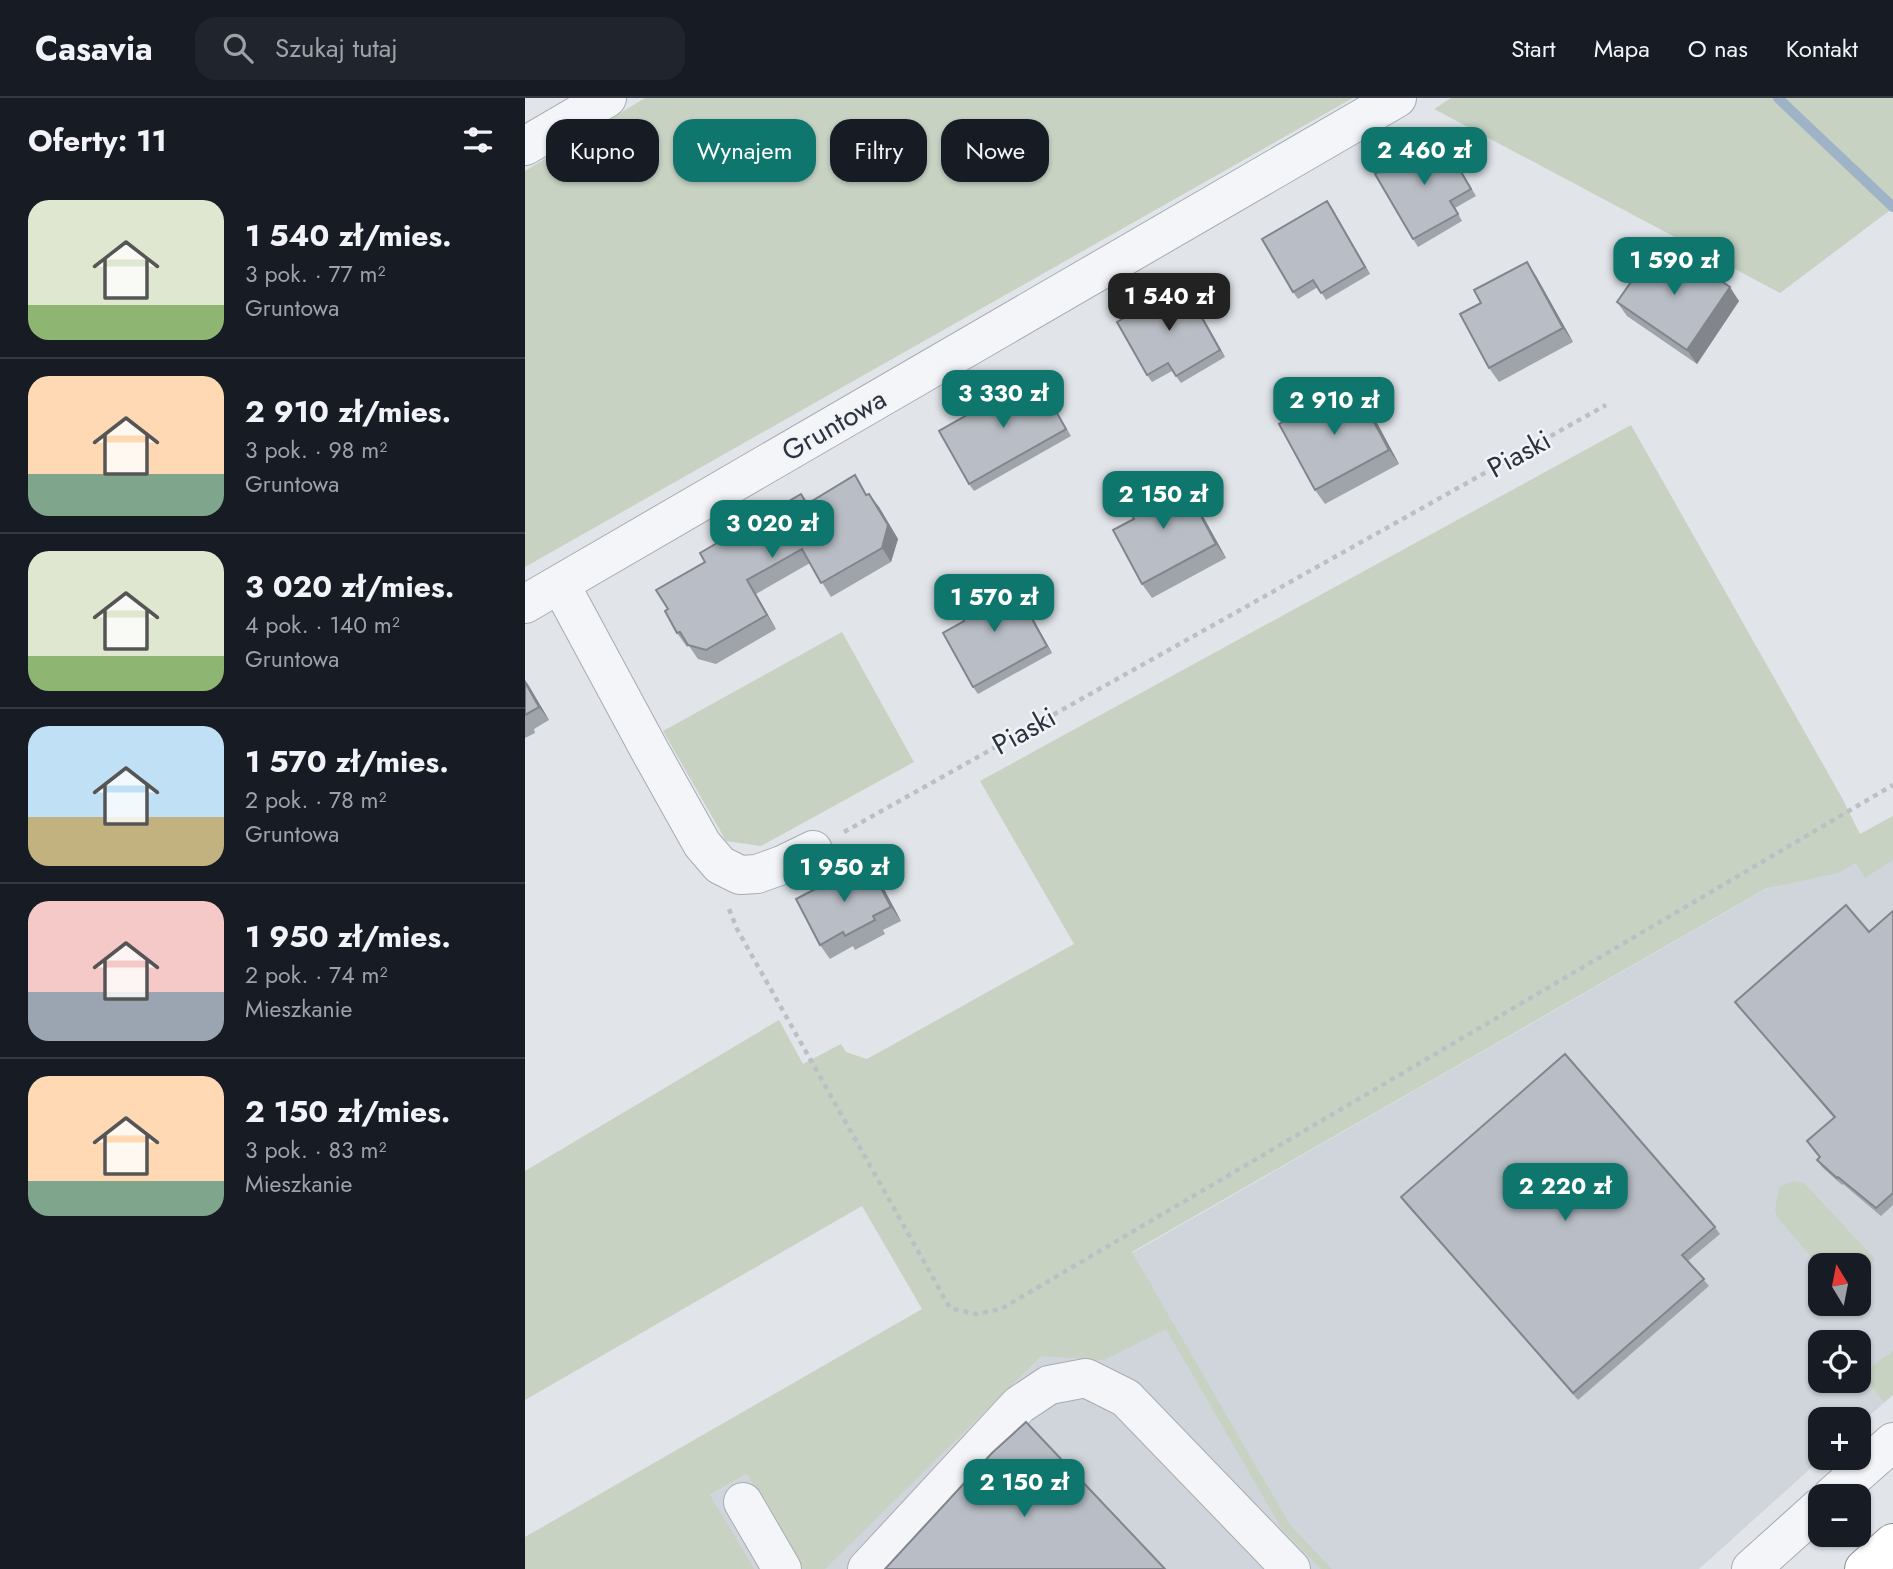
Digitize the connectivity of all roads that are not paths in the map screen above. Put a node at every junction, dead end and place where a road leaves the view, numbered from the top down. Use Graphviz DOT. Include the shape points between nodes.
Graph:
graph roads {
  1 [pos="607,98"];
  2 [pos="1397,98"];
  3 [pos="525,146"];
  4 [pos="561,584"];
  5 [pos="525,604"];
  6 [pos="813,850"];
  7 [pos="1893,1442"];
  8 [pos="1846,1484"];
  9 [pos="743,1502"];
  10 [pos="1808,1518"];
  11 [pos="1893,1542"];
  12 [pos="782,1569"];
  13 [pos="867,1569"];
  14 [pos="1291,1569"];
  15 [pos="1751,1569"];
  16 [pos="1864,1569"];
  1 -- 3 [label="street"];
  2 -- 4 [label="street, Gruntowa"];
  4 -- 5 [label="street, Gruntowa"];
  4 -- 6 [label="street" via="702,844 720,865 740,875 757,874"];
  7 -- 8 [label="street"];
  9 -- 12 [label="street"];
  10 -- 15 [label="street"];
  11 -- 16 [label="highway"];
  13 -- 14 [label="street" via="1019,1405 1049,1385 1086,1378 1126,1398"];
}
